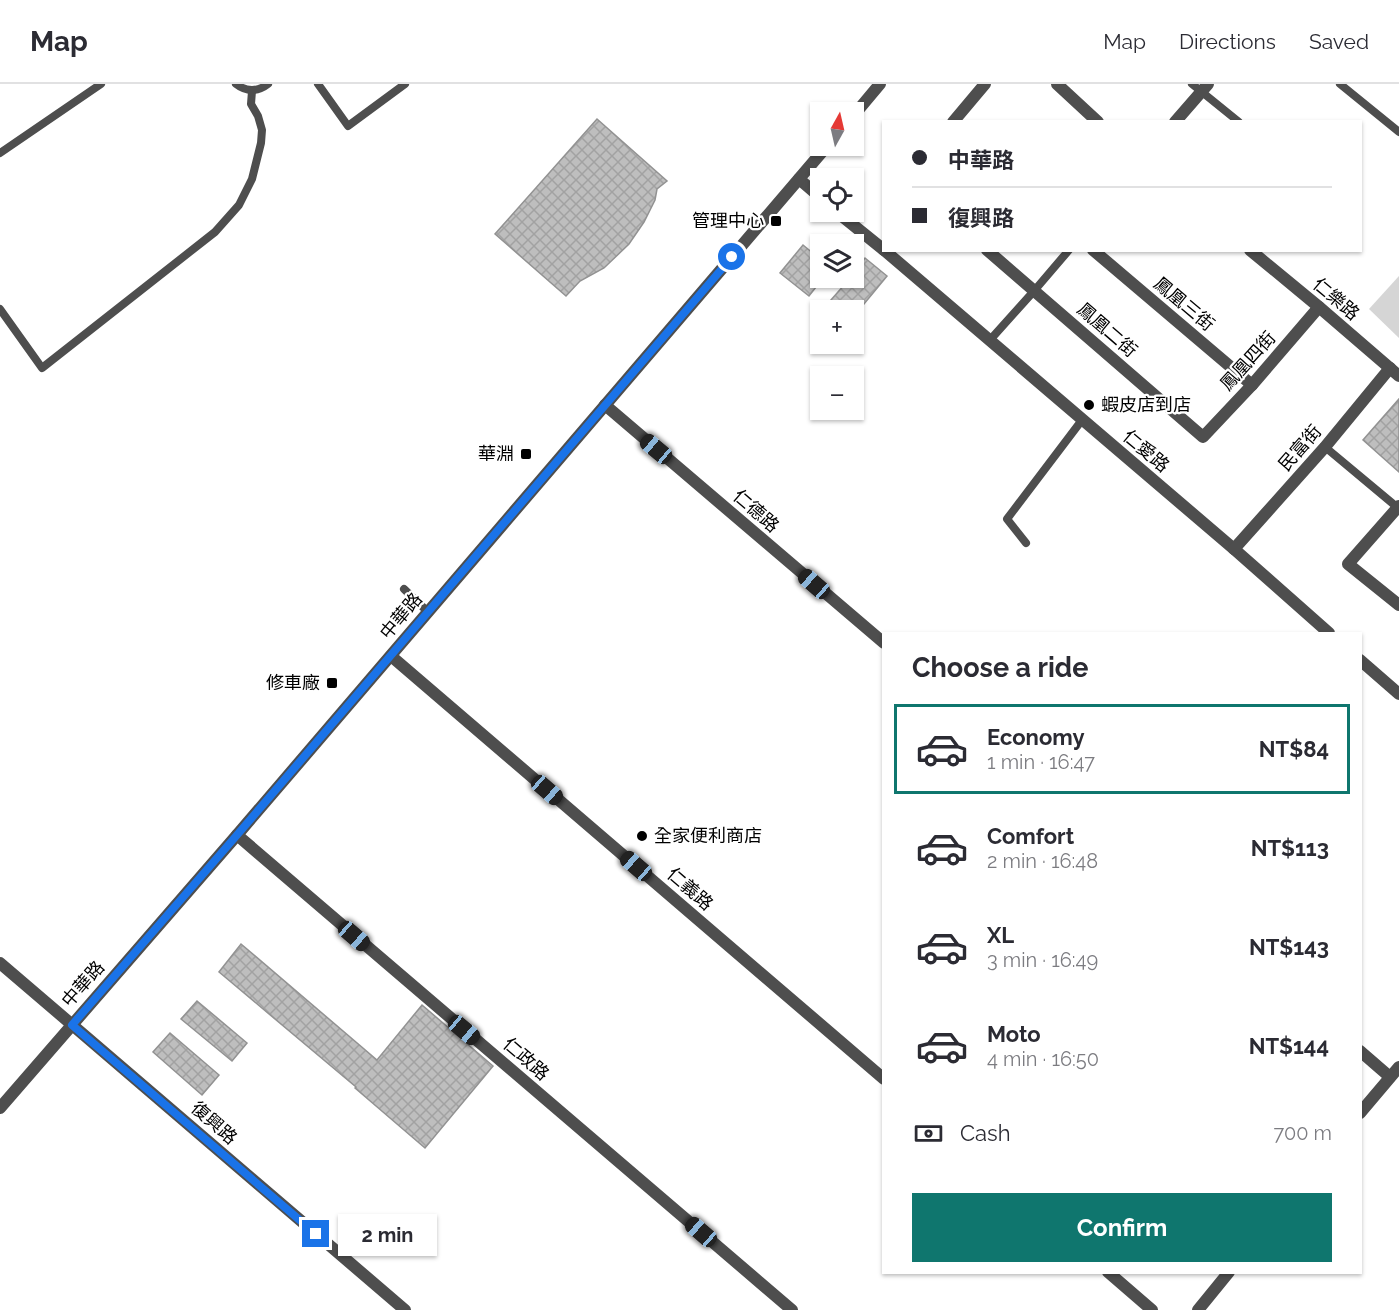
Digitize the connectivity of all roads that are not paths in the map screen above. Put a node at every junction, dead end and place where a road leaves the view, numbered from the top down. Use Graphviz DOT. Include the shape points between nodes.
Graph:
graph roads {
  1 [pos="101,84"];
  2 [pos="236,84"];
  3 [pos="268,84"];
  4 [pos="318,84"];
  5 [pos="405,84"];
  6 [pos="880,84"];
  7 [pos="985,84"];
  8 [pos="1057,84"];
  9 [pos="1340,84"];
  10 [pos="1200,87"];
  11 [pos="252,91"];
  12 [pos="864,102"];
  13 [pos="955,120"];
  14 [pos="1096,120"];
  15 [pos="1176,120"];
  16 [pos="1237,120"];
  17 [pos="1399,132"];
  18 [pos="0,153"];
  19 [pos="819,156"];
  20 [pos="799,179"];
  21 [pos="810,188"];
  22 [pos="849,222"];
  23 [pos="882,248"];
  24 [pos="886,252"];
  25 [pos="989,252"];
  26 [pos="1067,252"];
  27 [pos="1095,252"];
  28 [pos="1252,252"];
  29 [pos="1034,291"];
  30 [pos="1319,307"];
  31 [pos="0,309"];
  32 [pos="990,340"];
  33 [pos="1394,372"];
  34 [pos="1251,385"];
  35 [pos="605,405"];
  36 [pos="1083,420"];
  37 [pos="1203,437"];
  38 [pos="1324,447"];
  39 [pos="1398,507"];
  40 [pos="1026,543"];
  41 [pos="1234,549"];
  42 [pos="404,589"];
  43 [pos="1399,605"];
  44 [pos="428,612"];
  45 [pos="1328,632"];
  46 [pos="882,641"];
  47 [pos="391,656"];
  48 [pos="1362,662"];
  49 [pos="1399,694"];
  50 [pos="237,835"];
  51 [pos="0,963"];
  52 [pos="72,1025"];
  53 [pos="1362,1053"];
  54 [pos="1399,1067"];
  55 [pos="882,1077"];
  56 [pos="1390,1077"];
  57 [pos="0,1108"];
  58 [pos="1362,1111"];
  59 [pos="1110,1274"];
  60 [pos="1227,1274"];
  61 [pos="405,1310"];
  62 [pos="792,1310"];
  63 [pos="1152,1310"];
  64 [pos="1198,1310"];
  1 -- 18 [label="lane"];
  2 -- 11 [label="lane"];
  3 -- 11 [label="lane"];
  4 -- 5 [label="lane" via="348,126"];
  6 -- 12 [label="street"];
  7 -- 13 [label="street"];
  8 -- 14 [label="street"];
  9 -- 17 [label="lane"];
  10 -- 15 [label="street"];
  10 -- 16 [label="lane"];
  11 -- 31 [label="lane" via="251,104 262,130 252,179 239,205 215,232 42,368"];
  19 -- 20 [label="street, 中華路"];
  20 -- 21 [label="street"];
  20 -- 35 [label="street, 中華路"];
  22 -- 23 [label="street, 仁愛路"];
  24 -- 32 [label="street, 仁愛路"];
  25 -- 29 [label="street, 鳳凰二街"];
  26 -- 29 [label="lane"];
  27 -- 34 [label="street, 鳳凰三街"];
  28 -- 30 [label="street, 仁樂路"];
  29 -- 32 [label="lane"];
  29 -- 37 [label="street, 鳳凰二街"];
  30 -- 33 [label="street, 仁樂路"];
  30 -- 34 [label="street, 鳳凰四街"];
  32 -- 36 [label="street, 仁愛路"];
  33 -- 38 [label="street, 民富街"];
  34 -- 37 [label="street, 鳳凰四街"];
  35 -- 44 [label="street, 中華路"];
  35 -- 46 [label="street, 仁德路"];
  36 -- 40 [label="lane" via="1007,519"];
  36 -- 41 [label="street, 仁愛路"];
  38 -- 39 [label="lane"];
  38 -- 41 [label="street, 民富街"];
  39 -- 43 [label="street" via="1348,564"];
  41 -- 45 [label="street, 仁愛路"];
  42 -- 44 [label="lane"];
  44 -- 47 [label="street, 中華路"];
  47 -- 50 [label="street, 中華路"];
  47 -- 55 [label="street, 仁義路"];
  48 -- 49 [label="street"];
  50 -- 52 [label="street, 中華路"];
  50 -- 62 [label="street, 仁政路"];
  51 -- 52 [label="street, 復興路"];
  52 -- 57 [label="street, 中華路"];
  52 -- 61 [label="street, 復興路"];
  53 -- 56 [label="street"];
  54 -- 56 [label="street"];
  56 -- 58 [label="street"];
  59 -- 63 [label="street"];
  60 -- 64 [label="street"];
}
